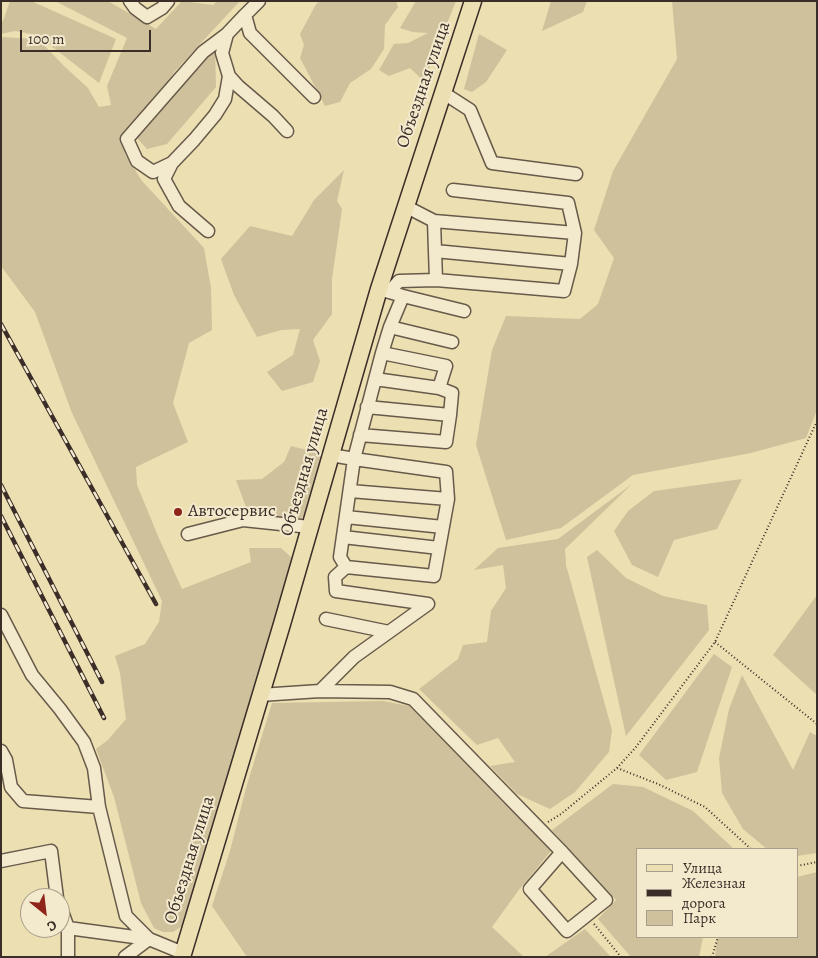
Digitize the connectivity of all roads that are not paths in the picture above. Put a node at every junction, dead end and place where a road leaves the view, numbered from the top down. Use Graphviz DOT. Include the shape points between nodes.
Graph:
graph roads {
  1 [pos="130,1"];
  2 [pos="168,1"];
  3 [pos="258,1"];
  4 [pos="473,1"];
  5 [pos="246,15"];
  6 [pos="226,34"];
  7 [pos="229,76"];
  8 [pos="442,92"];
  9 [pos="314,97"];
  10 [pos="287,131"];
  11 [pos="172,163"];
  12 [pos="576,174"];
  13 [pos="453,190"];
  14 [pos="404,206"];
  15 [pos="434,221"];
  16 [pos="208,231"];
  17 [pos="575,233"];
  18 [pos="434,251"];
  19 [pos="571,264"];
  20 [pos="436,280"];
  21 [pos="384,290"];
  22 [pos="403,296"];
  23 [pos="464,311"];
  24 [pos="390,327"];
  25 [pos="452,342"];
  26 [pos="382,353"];
  27 [pos="374,379"];
  28 [pos="440,388"];
  29 [pos="368,407"];
  30 [pos="450,415"];
  31 [pos="360,435"];
  32 [pos="331,455"];
  33 [pos="354,459"];
  34 [pos="350,491"];
  35 [pos="448,499"];
  36 [pos="346,517"];
  37 [pos="310,527"];
  38 [pos="443,527"];
  39 [pos="188,534"];
  40 [pos="343,537"];
  41 [pos="439,548"];
  42 [pos="346,567"];
  43 [pos="1,616"];
  44 [pos="326,619"];
  45 [pos="389,632"];
  46 [pos="320,691"];
  47 [pos="260,695"];
  48 [pos="1,751"];
  49 [pos="99,807"];
  50 [pos="562,852"];
  51 [pos="1,861"];
  52 [pos="56,888"];
  53 [pos="70,928"];
  54 [pos="68,938"];
  55 [pos="149,939"];
  56 [pos="182,955"];
  57 [pos="68,957"];
  58 [pos="125,957"];
  1 -- 2 [label="lane" via="147,16"];
  3 -- 5 [label="lane"];
  4 -- 8 [label="main road, Объездная улица"];
  5 -- 6 [label="lane"];
  5 -- 9 [label="lane" via="250,33"];
  6 -- 7 [label="lane" via="222,53"];
  6 -- 11 [label="lane" via="203,52 127,139 137,161 153,172"];
  7 -- 10 [label="lane"];
  7 -- 11 [label="lane" via="225,99 215,115"];
  8 -- 12 [label="lane" via="470,110 492,164"];
  8 -- 14 [label="main road, Объездная улица"];
  11 -- 16 [label="lane" via="164,179 179,206"];
  13 -- 17 [label="lane" via="568,203"];
  14 -- 15 [label="lane"];
  14 -- 21 [label="main road, Объездная улица"];
  15 -- 17 [label="lane"];
  15 -- 18 [label="lane"];
  17 -- 19 [label="lane"];
  18 -- 19 [label="lane"];
  18 -- 20 [label="lane"];
  19 -- 20 [label="lane" via="564,291"];
  20 -- 21 [label="lane" via="399,281"];
  21 -- 22 [label="lane"];
  21 -- 32 [label="main road, Объездная улица"];
  22 -- 23 [label="lane"];
  22 -- 24 [label="lane"];
  24 -- 25 [label="lane"];
  24 -- 26 [label="lane"];
  26 -- 27 [label="lane"];
  26 -- 28 [label="lane" via="446,366"];
  27 -- 28 [label="lane"];
  27 -- 29 [label="lane"];
  28 -- 30 [label="lane" via="452,393"];
  29 -- 30 [label="lane"];
  29 -- 31 [label="lane"];
  30 -- 31 [label="lane" via="446,442"];
  31 -- 33 [label="lane"];
  32 -- 33 [label="lane"];
  32 -- 37 [label="main road, Объездная улица"];
  33 -- 34 [label="lane"];
  33 -- 35 [label="lane" via="446,472"];
  34 -- 35 [label="lane"];
  34 -- 36 [label="lane"];
  35 -- 38 [label="lane"];
  36 -- 38 [label="lane"];
  36 -- 40 [label="lane"];
  37 -- 39 [label="lane" via="243,520"];
  37 -- 47 [label="main road, Объездная улица"];
  38 -- 41 [label="lane"];
  40 -- 41 [label="lane"];
  40 -- 42 [label="lane" via="340,557"];
  41 -- 42 [label="lane" via="434,576"];
  42 -- 45 [label="lane" via="335,577 336,591 428,604"];
  43 -- 49 [label="lane" via="32,674 84,742 94,768"];
  44 -- 45 [label="lane"];
  45 -- 46 [label="lane" via="354,657"];
  46 -- 47 [label="lane"];
  46 -- 50 [label="lane" via="390,692 413,699"];
  47 -- 56 [label="main road, Объездная улица"];
  48 -- 49 [label="lane" via="11,787 23,801"];
  49 -- 55 [label="lane" via="126,916"];
  50 -- 50 [label="lane" via="606,900 567,931 530,889"];
  51 -- 52 [label="lane" via="51,851"];
  53 -- 55 [label="lane"];
  54 -- 57 [label="lane"];
  55 -- 56 [label="lane"];
  55 -- 58 [label="lane"];
}
